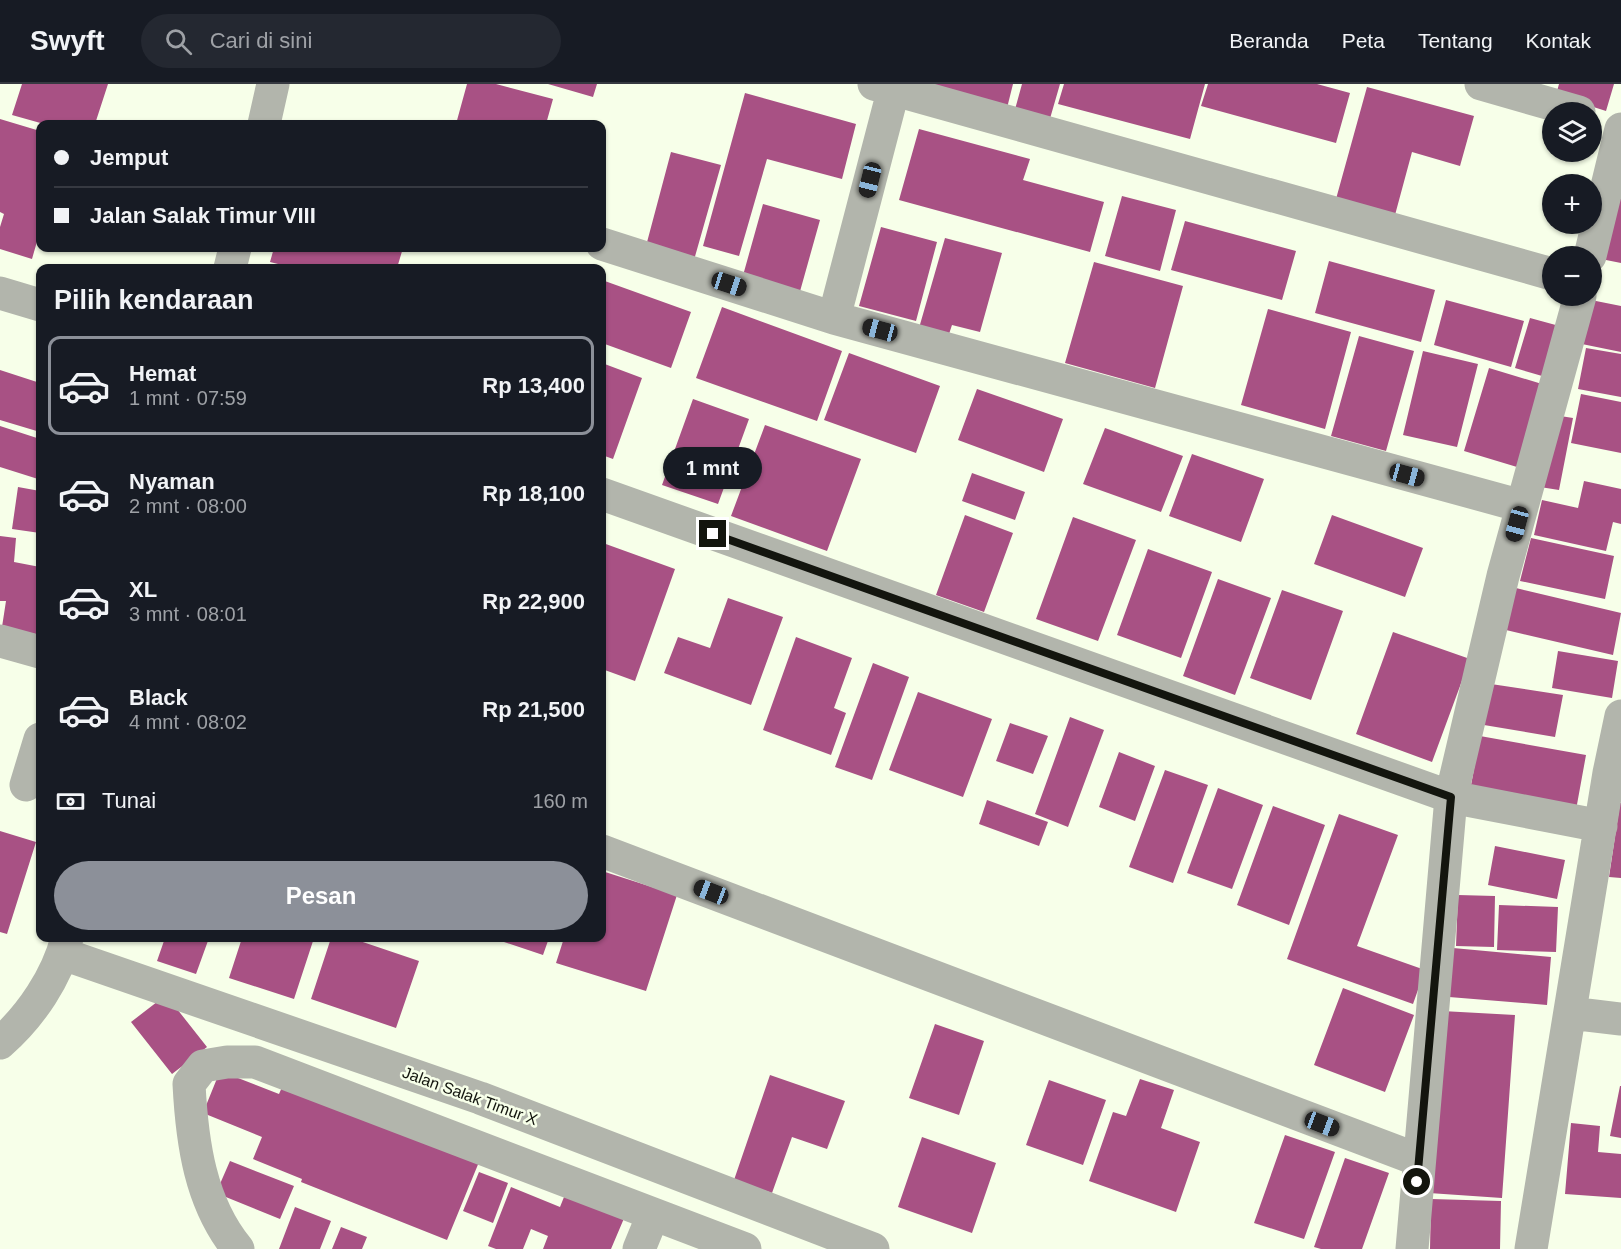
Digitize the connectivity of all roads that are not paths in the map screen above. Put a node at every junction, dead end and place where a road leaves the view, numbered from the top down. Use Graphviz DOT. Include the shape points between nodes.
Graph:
graph roads {
  1 [pos="273,84"];
  2 [pos="1481,84"];
  3 [pos="888,86"];
  4 [pos="1544,102"];
  5 [pos="265,120"];
  6 [pos="1602,120"];
  7 [pos="1621,127"];
  8 [pos="606,245"];
  9 [pos="1592,246"];
  10 [pos="1542,271"];
  11 [pos="0,293"];
  12 [pos="36,304"];
  13 [pos="1577,306"];
  14 [pos="834,318"];
  15 [pos="606,495"];
  16 [pos="1522,506"];
  17 [pos="0,641"];
  18 [pos="36,651"];
  19 [pos="1621,716"];
  20 [pos="36,753"];
  21 [pos="26,784"];
  22 [pos="1451,797"];
  23 [pos="1601,826"];
  24 [pos="606,853"];
  25 [pos="61,955"];
  26 [pos="1570,1013"];
  27 [pos="1621,1019"];
  28 [pos="9,1035"];
  29 [pos="1419,1160"];
  30 [pos="653,1215"];
  31 [pos="238,1249"];
  32 [pos="639,1249"];
  33 [pos="745,1249"];
  34 [pos="873,1249"];
  35 [pos="1412,1249"];
  36 [pos="1531,1249"];
  1 -- 5 [label="street"];
  2 -- 4 [label="street"];
  3 -- 10 [label="street"];
  3 -- 14 [label="street"];
  6 -- 7 [label="street"];
  7 -- 9 [label="street"];
  8 -- 14 [label="street"];
  11 -- 12 [label="street"];
  13 -- 16 [label="street"];
  14 -- 16 [label="street"];
  15 -- 22 [label="street"];
  16 -- 22 [label="street"];
  17 -- 18 [label="street"];
  19 -- 23 [label="street"];
  20 -- 21 [label="street"];
  22 -- 23 [label="street"];
  22 -- 29 [label="street"];
  23 -- 26 [label="street"];
  24 -- 29 [label="street"];
  25 -- 28 [label="street"];
  25 -- 34 [label="street, Jalan Salak Timur X" via="480,1098"];
  26 -- 27 [label="street"];
  26 -- 36 [label="street"];
  29 -- 35 [label="street"];
  30 -- 31 [label="street" via="255,1062 226,1062 203,1066 189,1084 195,1144 214,1214"];
  30 -- 32 [label="street"];
  30 -- 33 [label="street"];
}
